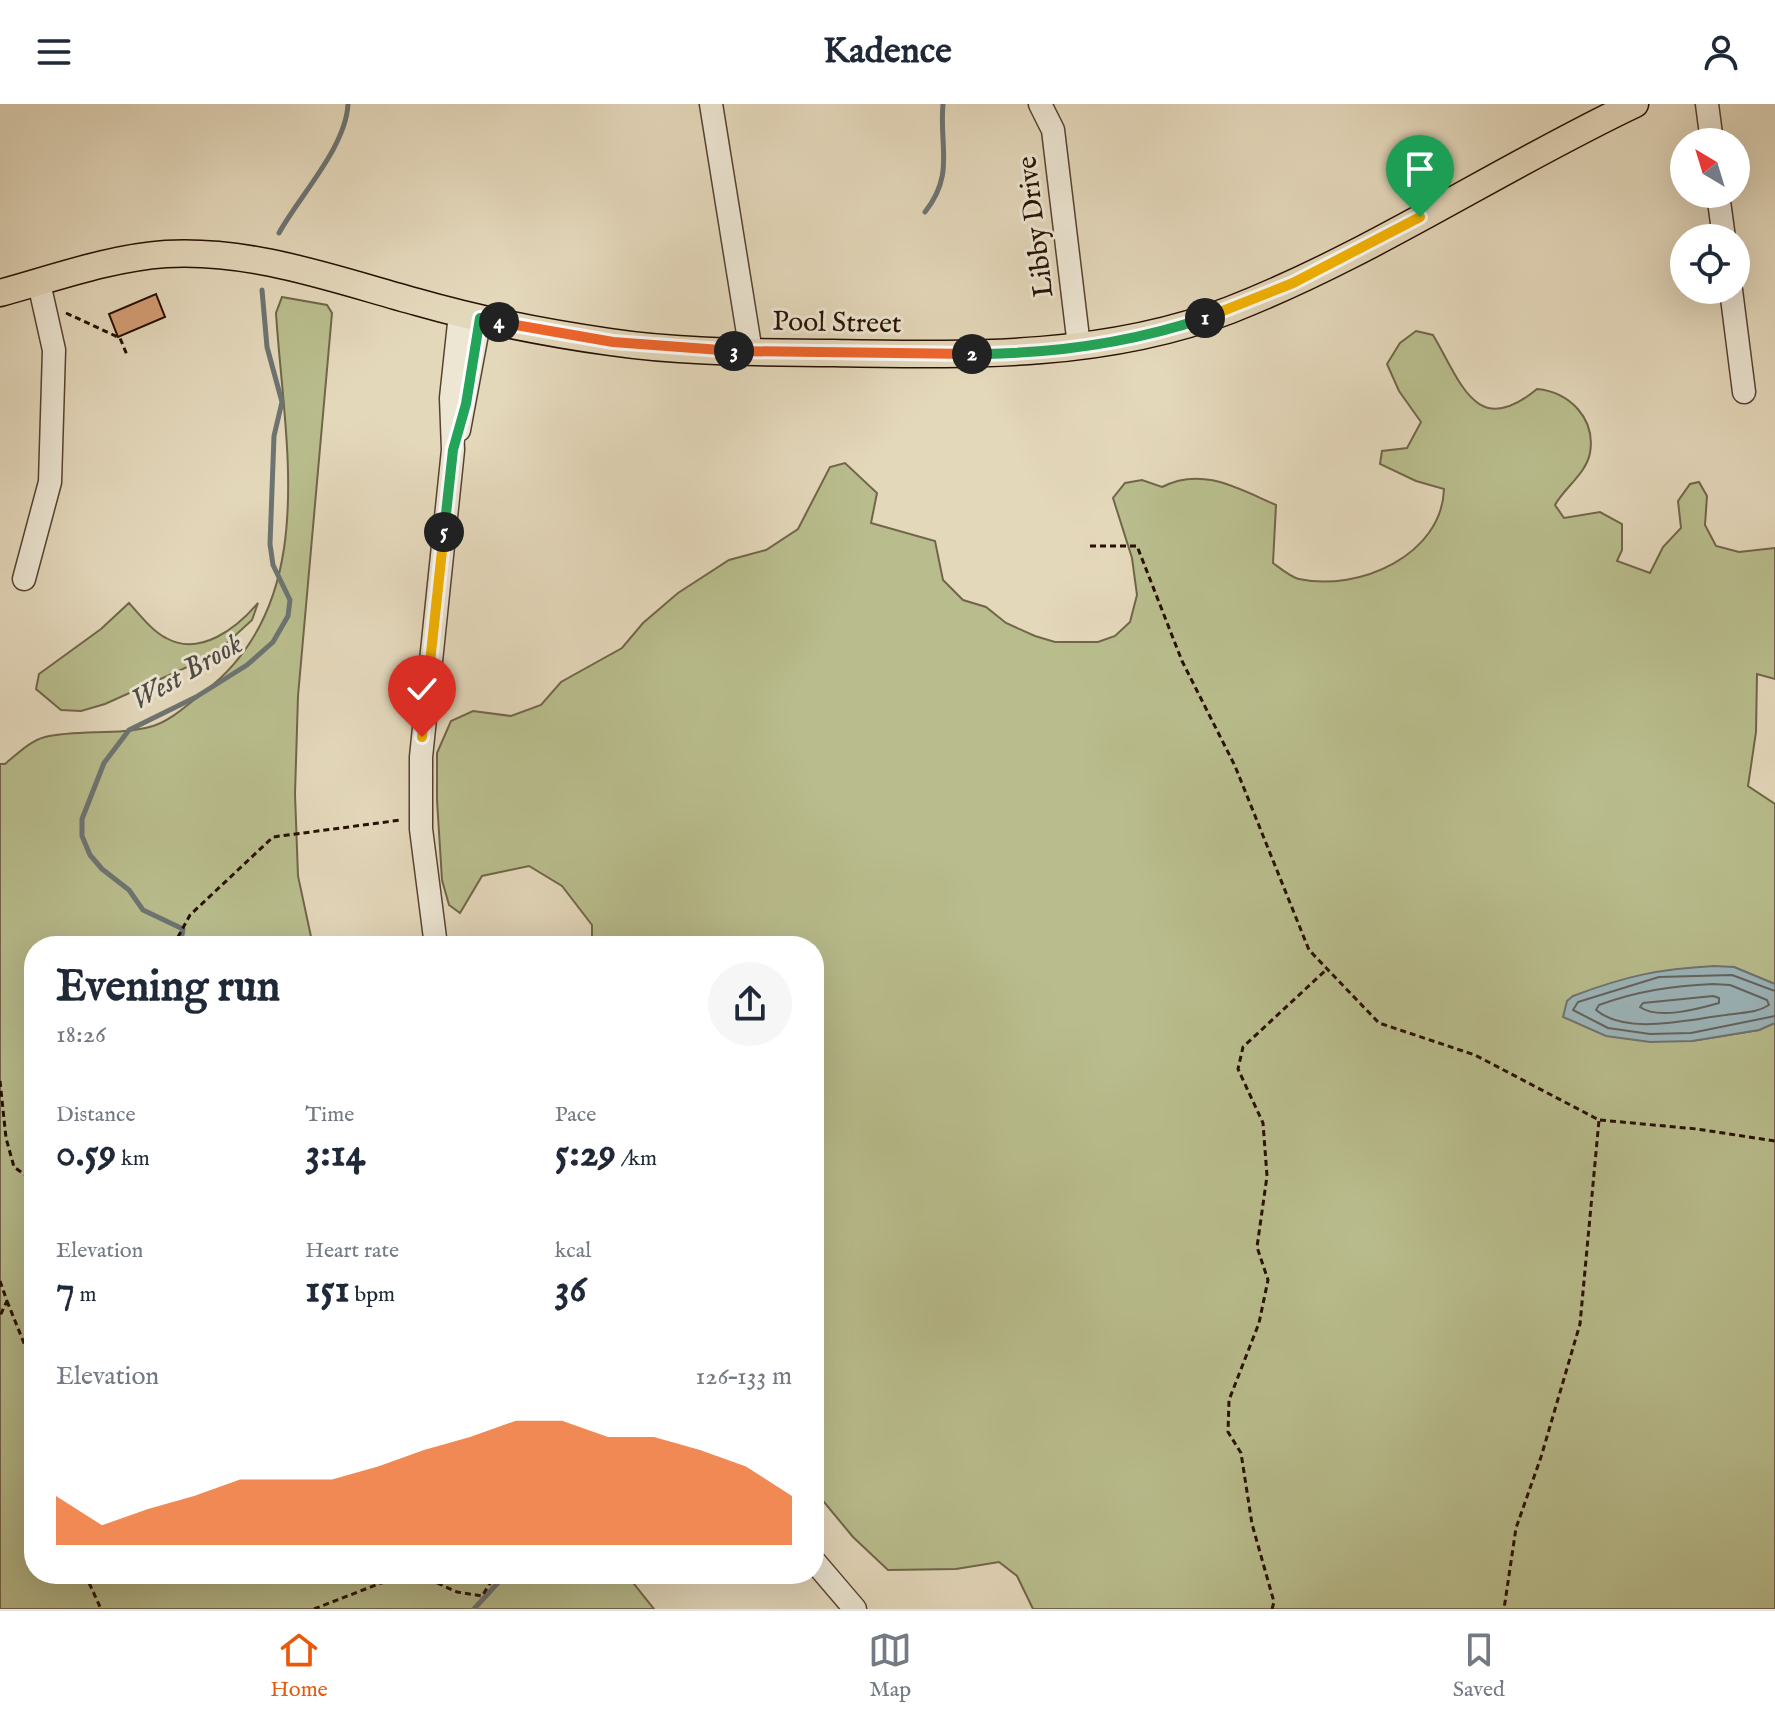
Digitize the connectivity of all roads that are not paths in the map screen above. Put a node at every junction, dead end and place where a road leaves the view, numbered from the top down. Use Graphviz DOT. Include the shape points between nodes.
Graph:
graph roads {
  1 [pos="711,104"];
  2 [pos="1040,104"];
  3 [pos="1635,104"];
  4 [pos="1707,104"];
  5 [pos="1710,128"];
  6 [pos="39,283"];
  7 [pos="0,293"];
  8 [pos="1733,304"];
  9 [pos="470,316"];
  10 [pos="1079,346"];
  11 [pos="751,352"];
  12 [pos="1744,392"];
  13 [pos="24,579"];
  14 [pos="434,936"];
  15 [pos="824,1573"];
  16 [pos="855,1609"];
  1 -- 11 [label="street"];
  2 -- 10 [label="street, Libby Drive" via="1053,130"];
  3 -- 10 [label="main road, Pool Street" via="1256,299 1175,327"];
  4 -- 5 [label="street"];
  6 -- 7 [label="main road, Pool Street"];
  6 -- 9 [label="main road, Pool Street" via="107,263 205,254 268,262"];
  6 -- 13 [label="street" via="54,350 50,482"];
  8 -- 12 [label="street"];
  9 -- 11 [label="main road, Pool Street" via="613,342"];
  9 -- 14 [label="street" via="466,404 453,450 425,696 421,817"];
  10 -- 11 [label="main road, Pool Street" via="991,354"];
  15 -- 16 [label="street"];
}
